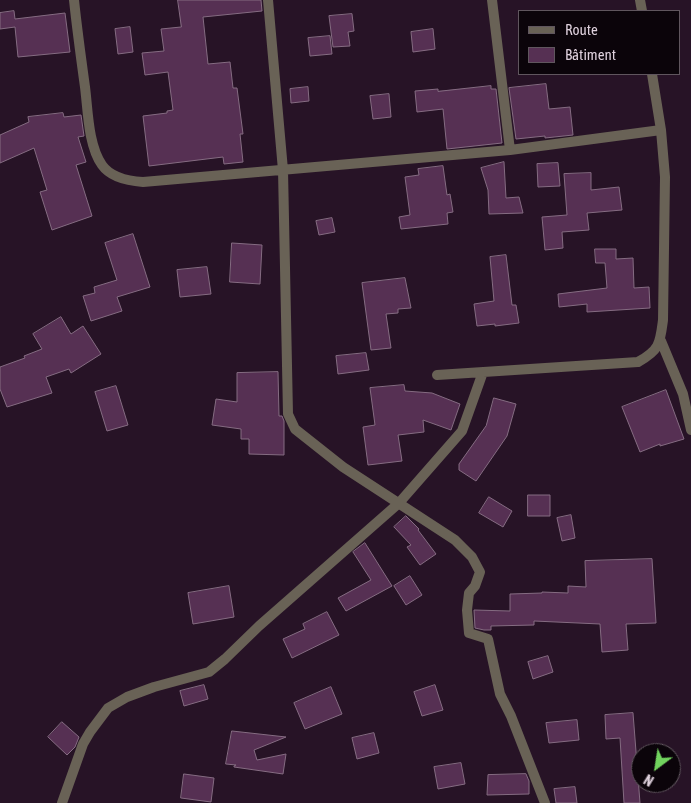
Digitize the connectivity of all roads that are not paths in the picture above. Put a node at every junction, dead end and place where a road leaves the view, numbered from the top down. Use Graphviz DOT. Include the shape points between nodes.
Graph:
graph roads {
  1 [pos="74,0"];
  2 [pos="268,0"];
  3 [pos="492,0"];
  4 [pos="652,75"];
  5 [pos="661,130"];
  6 [pos="510,150"];
  7 [pos="283,170"];
  8 [pos="661,341"];
  9 [pos="483,372"];
  10 [pos="437,375"];
  11 [pos="691,430"];
  12 [pos="399,503"];
  13 [pos="62,803"];
  14 [pos="545,803"];
  1 -- 7 [label="street" via="90,132 96,154 111,174 128,181 142,182"];
  2 -- 7 [label="street"];
  3 -- 6 [label="street"];
  4 -- 5 [label="street"];
  5 -- 6 [label="street"];
  5 -- 8 [label="street" via="665,177"];
  6 -- 7 [label="street"];
  7 -- 12 [label="street" via="288,414 295,429 342,467"];
  8 -- 9 [label="street" via="652,355 638,362"];
  8 -- 11 [label="street" via="683,394"];
  9 -- 10 [label="street"];
  9 -- 12 [label="street" via="462,431"];
  12 -- 13 [label="street" via="209,672 154,687 108,708 83,744"];
  12 -- 14 [label="street" via="455,540 472,557 480,572 476,586 469,593 469,633 488,639 500,694"];
}
